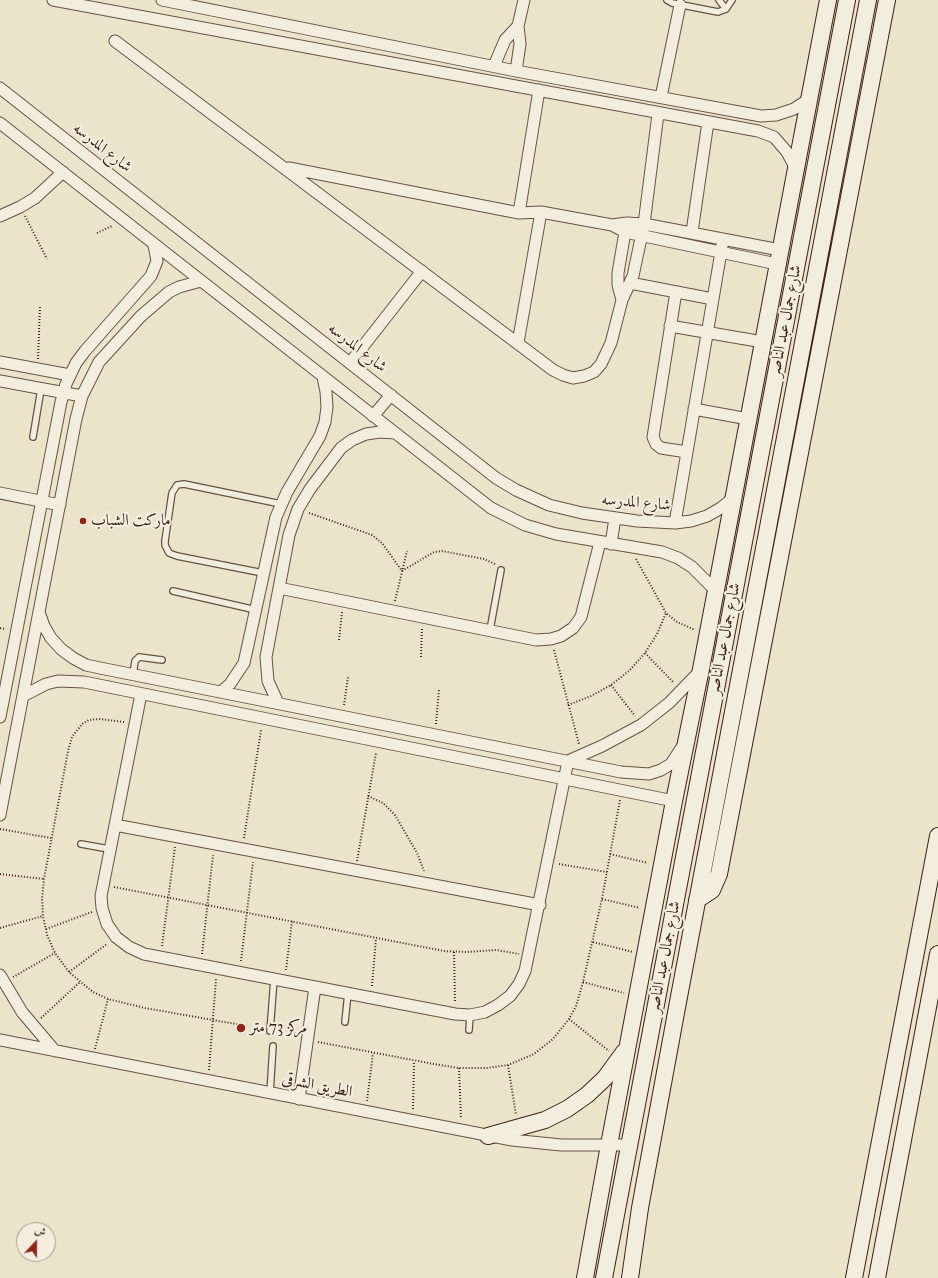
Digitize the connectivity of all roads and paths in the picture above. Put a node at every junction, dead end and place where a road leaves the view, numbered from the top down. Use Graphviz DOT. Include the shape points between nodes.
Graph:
graph roads {
  1 [pos="53,0"];
  2 [pos="162,0"];
  3 [pos="524,0"];
  4 [pos="667,0"];
  5 [pos="719,0"];
  6 [pos="732,0"];
  7 [pos="828,0"];
  8 [pos="833,0"];
  9 [pos="868,0"];
  10 [pos="887,0"];
  11 [pos="680,5"];
  12 [pos="846,6"];
  13 [pos="726,9"];
  14 [pos="241,16"];
  15 [pos="518,26"];
  16 [pos="239,33"];
  17 [pos="115,40"];
  18 [pos="836,52"];
  19 [pos="858,56"];
  20 [pos="817,59"];
  21 [pos="875,59"];
  22 [pos="494,66"];
  23 [pos="516,71"];
  24 [pos="0,88"];
  25 [pos="539,90"];
  26 [pos="661,97"];
  27 [pos="809,99"];
  28 [pos="746,113"];
  29 [pos="658,114"];
  30 [pos="708,122"];
  31 [pos="0,123"];
  32 [pos="744,129"];
  33 [pos="286,168"];
  34 [pos="796,169"];
  35 [pos="63,172"];
  36 [pos="20,207"];
  37 [pos="541,212"];
  38 [pos="519,213"];
  39 [pos="0,216"];
  40 [pos="124,220"];
  41 [pos="644,224"];
  42 [pos="626,228"];
  43 [pos="692,232"];
  44 [pos="97,233"];
  45 [pos="641,236"];
  46 [pos="723,240"];
  47 [pos="154,245"];
  48 [pos="721,253"];
  49 [pos="779,257"];
  50 [pos="47,259"];
  51 [pos="422,271"];
  52 [pos="201,281"];
  53 [pos="630,283"];
  54 [pos="676,292"];
  55 [pos="713,299"];
  56 [pos="622,300"];
  57 [pos="40,306"];
  58 [pos="670,326"];
  59 [pos="707,332"];
  60 [pos="763,342"];
  61 [pos="518,343"];
  62 [pos="803,343"];
  63 [pos="820,346"];
  64 [pos="0,362"];
  65 [pos="350,363"];
  66 [pos="38,369"];
  67 [pos="70,376"];
  68 [pos="323,377"];
  69 [pos="0,381"];
  70 [pos="41,389"];
  71 [pos="63,393"];
  72 [pos="390,395"];
  73 [pos="82,396"];
  74 [pos="694,409"];
  75 [pos="373,416"];
  76 [pos="748,419"];
  77 [pos="394,433"];
  78 [pos="33,436"];
  79 [pos="687,452"];
  80 [pos="0,493"];
  81 [pos="734,498"];
  82 [pos="42,502"];
  83 [pos="281,504"];
  84 [pos="60,505"];
  85 [pos="298,509"];
  86 [pos="615,518"];
  87 [pos="675,523"];
  88 [pos="600,542"];
  89 [pos="611,544"];
  90 [pos="628,546"];
  91 [pos="407,551"];
  92 [pos="501,570"];
  93 [pos="402,571"];
  94 [pos="263,573"];
  95 [pos="278,588"];
  96 [pos="173,591"];
  97 [pos="716,591"];
  98 [pos="344,601"];
  99 [pos="752,608"];
  100 [pos="256,610"];
  101 [pos="393,611"];
  102 [pos="39,612"];
  103 [pos="666,612"];
  104 [pos="769,612"];
  105 [pos="423,617"];
  106 [pos="490,630"];
  107 [pos="708,635"];
  108 [pos="551,639"];
  109 [pos="339,640"];
  110 [pos="645,653"];
  111 [pos="421,657"];
  112 [pos="162,660"];
  113 [pos="100,668"];
  114 [pos="701,669"];
  115 [pos="133,674"];
  116 [pos="348,677"];
  117 [pos="97,685"];
  118 [pos="611,685"];
  119 [pos="439,689"];
  120 [pos="682,691"];
  121 [pos="221,692"];
  122 [pos="141,694"];
  123 [pos="23,696"];
  124 [pos="278,703"];
  125 [pos="568,704"];
  126 [pos="342,716"];
  127 [pos="0,717"];
  128 [pos="263,718"];
  129 [pos="641,724"];
  130 [pos="435,735"];
  131 [pos="688,735"];
  132 [pos="378,742"];
  133 [pos="582,755"];
  134 [pos="568,761"];
  135 [pos="564,779"];
  136 [pos="368,796"];
  137 [pos="674,801"];
  138 [pos="0,815"];
  139 [pos="115,825"];
  140 [pos="0,829"];
  141 [pos="176,836"];
  142 [pos="938,836"];
  143 [pos="51,838"];
  144 [pos="214,843"];
  145 [pos="81,844"];
  146 [pos="242,849"];
  147 [pos="110,850"];
  148 [pos="254,851"];
  149 [pos="610,854"];
  150 [pos="548,862"];
  151 [pos="662,866"];
  152 [pos="355,870"];
  153 [pos="607,872"];
  154 [pos="0,874"];
  155 [pos="44,879"];
  156 [pos="427,884"];
  157 [pos="103,885"];
  158 [pos="168,898"];
  159 [pos="602,898"];
  160 [pos="697,900"];
  161 [pos="207,905"];
  162 [pos="540,905"];
  163 [pos="102,908"];
  164 [pos="653,912"];
  165 [pos="247,913"];
  166 [pos="43,916"];
  167 [pos="292,921"];
  168 [pos="0,928"];
  169 [pos="46,929"];
  170 [pos="116,937"];
  171 [pos="376,938"];
  172 [pos="593,942"];
  173 [pos="454,952"];
  174 [pos="55,953"];
  175 [pos="938,954"];
  176 [pos="645,955"];
  177 [pos="530,956"];
  178 [pos="160,957"];
  179 [pos="201,964"];
  180 [pos="217,968"];
  181 [pos="69,972"];
  182 [pos="240,972"];
  183 [pos="2,979"];
  184 [pos="280,980"];
  185 [pos="80,982"];
  186 [pos="583,982"];
  187 [pos="315,987"];
  188 [pos="348,993"];
  189 [pos="637,997"];
  190 [pos="371,998"];
  191 [pos="108,999"];
  192 [pos="678,1002"];
  193 [pos="655,1005"];
  194 [pos="455,1014"];
  195 [pos="470,1015"];
  196 [pos="569,1020"];
  197 [pos="345,1022"];
  198 [pos="32,1025"];
  199 [pos="469,1030"];
  200 [pos="270,1031"];
  201 [pos="0,1040"];
  202 [pos="628,1045"];
  203 [pos="273,1046"];
  204 [pos="55,1051"];
  205 [pos="373,1053"];
  206 [pos="93,1059"];
  207 [pos="620,1059"];
  208 [pos="414,1061"];
  209 [pos="895,1062"];
  210 [pos="508,1065"];
  211 [pos="917,1066"];
  212 [pos="459,1068"];
  213 [pos="209,1081"];
  214 [pos="270,1093"];
  215 [pos="299,1099"];
  216 [pos="366,1112"];
  217 [pos="413,1121"];
  218 [pos="518,1128"];
  219 [pos="462,1130"];
  220 [pos="488,1136"];
  221 [pos="609,1145"];
  222 [pos="629,1145"];
  223 [pos="599,1201"];
  224 [pos="616,1213"];
  225 [pos="585,1278"];
  226 [pos="604,1278"];
  227 [pos="630,1278"];
  228 [pos="854,1278"];
  229 [pos="877,1278"];
  1 -- 16 [label="street"];
  2 -- 14 [label="street"];
  3 -- 15 [label="street"];
  4 -- 11 [label="lane"];
  5 -- 13 [label="lane"];
  6 -- 13 [label="lane"];
  7 -- 20 [label="main road"];
  8 -- 12 [label="main road"];
  9 -- 19 [label="main road, شارع جمال عبد الناصر"];
  10 -- 21 [label="main road"];
  11 -- 13 [label="lane" via="718,12"];
  11 -- 26 [label="street"];
  12 -- 18 [label="main road, شارع جمال عبد الناصر"];
  14 -- 16 [label="street"];
  14 -- 22 [label="street"];
  15 -- 22 [label="street" via="505,40"];
  15 -- 23 [label="street" via="520,44"];
  16 -- 25 [label="street"];
  17 -- 33 [label="street"];
  18 -- 20 [label="main road"];
  18 -- 193 [label="main road, شارع جمال عبد الناصر"];
  19 -- 21 [label="main road"];
  19 -- 62 [label="main road, شارع جمال عبد الناصر"];
  20 -- 27 [label="main road"];
  21 -- 63 [label="main road"];
  22 -- 23 [label="street"];
  23 -- 26 [label="street"];
  24 -- 65 [label="street, شارع المدرسه"];
  25 -- 29 [label="street"];
  25 -- 38 [label="street"];
  26 -- 28 [label="street"];
  27 -- 28 [label="street" via="794,109 776,115"];
  27 -- 34 [label="main road"];
  28 -- 32 [label="street"];
  29 -- 30 [label="street"];
  29 -- 41 [label="street"];
  30 -- 32 [label="street"];
  30 -- 43 [label="street"];
  31 -- 35 [label="street"];
  32 -- 34 [label="street" via="774,137 787,152"];
  33 -- 38 [label="street"];
  33 -- 51 [label="street"];
  34 -- 49 [label="main road"];
  35 -- 36 [label="street" via="40,194"];
  35 -- 40 [label="street"];
  36 -- 39 [label="street"];
  36 -- 50 [label="path"];
  37 -- 38 [label="street"];
  37 -- 42 [label="street"];
  37 -- 61 [label="street"];
  40 -- 44 [label="path"];
  40 -- 47 [label="street"];
  41 -- 42 [label="street"];
  41 -- 43 [label="street"];
  41 -- 45 [label="street"];
  42 -- 45 [label="street"];
  42 -- 56 [label="street" via="618,273"];
  43 -- 46 [label="street"];
  45 -- 48 [label="street"];
  45 -- 53 [label="street"];
  46 -- 48 [label="street"];
  46 -- 49 [label="street"];
  47 -- 52 [label="street"];
  47 -- 67 [label="street" via="157,261 151,276 85,351"];
  48 -- 49 [label="street"];
  48 -- 55 [label="street"];
  49 -- 60 [label="main road"];
  51 -- 61 [label="street"];
  51 -- 65 [label="street"];
  52 -- 68 [label="street"];
  52 -- 73 [label="street" via="169,292 141,316 99,362"];
  53 -- 54 [label="street"];
  53 -- 56 [label="street"];
  54 -- 55 [label="street"];
  54 -- 58 [label="street"];
  55 -- 59 [label="street"];
  56 -- 61 [label="street" via="611,343 602,364 594,372 573,378 562,376"];
  57 -- 66 [label="path"];
  58 -- 59 [label="street"];
  58 -- 79 [label="street" via="653,437 661,448"];
  59 -- 60 [label="street"];
  59 -- 74 [label="street"];
  60 -- 76 [label="main road"];
  62 -- 63 [label="main road"];
  62 -- 99 [label="main road, شارع جمال عبد الناصر"];
  63 -- 104 [label="main road"];
  64 -- 66 [label="street"];
  65 -- 72 [label="street, شارع المدرسه"];
  66 -- 67 [label="street"];
  67 -- 71 [label="street"];
  68 -- 75 [label="street"];
  68 -- 83 [label="street" via="327,407 325,422 320,436"];
  69 -- 70 [label="street"];
  70 -- 71 [label="street"];
  70 -- 78 [label="lane"];
  71 -- 73 [label="street"];
  71 -- 82 [label="street"];
  72 -- 75 [label="street"];
  72 -- 86 [label="street, شارع المدرسه" via="496,478 516,490 549,505"];
  73 -- 84 [label="street"];
  74 -- 76 [label="street"];
  74 -- 79 [label="street"];
  75 -- 77 [label="street"];
  76 -- 81 [label="main road"];
  77 -- 85 [label="street" via="366,434 341,448"];
  77 -- 88 [label="street" via="473,495 511,518 541,530"];
  79 -- 87 [label="street"];
  80 -- 82 [label="street"];
  81 -- 87 [label="street, شارع المدرسه" via="707,516"];
  81 -- 97 [label="main road"];
  82 -- 84 [label="street"];
  82 -- 127 [label="street"];
  83 -- 94 [label="street"];
  83 -- 94 [label="lane" via="184,484 177,485 172,493 165,541 169,552 177,556"];
  84 -- 102 [label="street"];
  85 -- 93 [label="path" via="372,535 382,543"];
  85 -- 95 [label="street" via="289,535"];
  86 -- 87 [label="street, شارع المدرسه"];
  86 -- 89 [label="street"];
  88 -- 89 [label="street"];
  88 -- 108 [label="street" via="581,617 573,628 562,636"];
  89 -- 90 [label="street"];
  90 -- 97 [label="street" via="662,552 678,558 696,570"];
  90 -- 103 [label="path"];
  91 -- 93 [label="path"];
  92 -- 93 [label="path" via="490,561 442,551 434,552"];
  92 -- 106 [label="lane"];
  93 -- 101 [label="path"];
  94 -- 100 [label="street"];
  95 -- 98 [label="street"];
  95 -- 124 [label="street" via="266,656 268,681"];
  96 -- 100 [label="lane"];
  97 -- 107 [label="main road"];
  98 -- 101 [label="street"];
  98 -- 109 [label="path"];
  99 -- 104 [label="main road"];
  99 -- 160 [label="main road, شارع جمال عبد الناصر"];
  100 -- 121 [label="street" via="244,663 230,684"];
  101 -- 105 [label="street"];
  102 -- 113 [label="street" via="51,638 61,649 86,665"];
  102 -- 123 [label="street"];
  103 -- 107 [label="path" via="681,624"];
  103 -- 110 [label="path" via="657,634"];
  104 -- 160 [label="main road" via="719,874 712,890"];
  105 -- 106 [label="street"];
  105 -- 111 [label="path"];
  106 -- 108 [label="street" via="536,640"];
  107 -- 114 [label="main road"];
  108 -- 125 [label="path"];
  110 -- 118 [label="path" via="629,671"];
  110 -- 120 [label="path"];
  112 -- 115 [label="lane" via="139,657 135,661"];
  113 -- 115 [label="street"];
  113 -- 117 [label="street" via="95,678"];
  114 -- 120 [label="street"];
  114 -- 131 [label="main road"];
  115 -- 121 [label="street"];
  116 -- 126 [label="path"];
  117 -- 122 [label="street"];
  117 -- 123 [label="street" via="71,680 58,681"];
  118 -- 125 [label="path"];
  118 -- 129 [label="path"];
  119 -- 130 [label="path"];
  120 -- 129 [label="street"];
  121 -- 124 [label="street"];
  122 -- 128 [label="street"];
  122 -- 139 [label="street"];
  123 -- 138 [label="street"];
  124 -- 126 [label="street"];
  125 -- 133 [label="path"];
  126 -- 130 [label="street"];
  128 -- 132 [label="street"];
  128 -- 146 [label="path"];
  129 -- 133 [label="street"];
  130 -- 134 [label="street"];
  131 -- 134 [label="street" via="671,764 649,774 621,772"];
  131 -- 137 [label="main road"];
  132 -- 135 [label="street"];
  132 -- 136 [label="path"];
  133 -- 134 [label="street"];
  134 -- 135 [label="street"];
  135 -- 137 [label="street"];
  135 -- 150 [label="street"];
  136 -- 152 [label="path"];
  136 -- 156 [label="path" via="383,803 395,815 417,853"];
  137 -- 151 [label="main road"];
  139 -- 141 [label="street"];
  139 -- 147 [label="street"];
  140 -- 143 [label="path"];
  141 -- 144 [label="street"];
  141 -- 158 [label="path"];
  142 -- 209 [label="main road"];
  144 -- 146 [label="street"];
  144 -- 161 [label="path"];
  145 -- 147 [label="lane"];
  146 -- 148 [label="street"];
  147 -- 157 [label="street"];
  148 -- 152 [label="street"];
  148 -- 165 [label="path"];
  149 -- 151 [label="path"];
  150 -- 153 [label="path"];
  150 -- 162 [label="street"];
  151 -- 164 [label="main road"];
  152 -- 156 [label="street"];
  154 -- 155 [label="path"];
  156 -- 162 [label="street"];
  157 -- 158 [label="path"];
  157 -- 163 [label="street"];
  158 -- 161 [label="path"];
  158 -- 178 [label="path"];
  159 -- 164 [label="path"];
  160 -- 192 [label="main road, شارع جمال عبد الناصر"];
  161 -- 165 [label="path"];
  161 -- 179 [label="path"];
  162 -- 177 [label="street"];
  163 -- 169 [label="path"];
  163 -- 170 [label="street" via="107,924"];
  164 -- 176 [label="main road"];
  165 -- 167 [label="path"];
  165 -- 182 [label="path"];
  166 -- 168 [label="path"];
  167 -- 171 [label="path"];
  167 -- 184 [label="path"];
  170 -- 178 [label="street" via="144,954"];
  170 -- 181 [label="path"];
  171 -- 173 [label="path"];
  171 -- 190 [label="path"];
  172 -- 176 [label="path"];
  173 -- 177 [label="path" via="496,950"];
  173 -- 194 [label="path"];
  174 -- 183 [label="path"];
  175 -- 211 [label="main road"];
  176 -- 189 [label="main road"];
  177 -- 195 [label="street" via="519,984 510,996 492,1008"];
  178 -- 179 [label="street"];
  179 -- 180 [label="street"];
  180 -- 182 [label="street"];
  180 -- 213 [label="path"];
  182 -- 184 [label="street"];
  183 -- 198 [label="street"];
  184 -- 187 [label="street"];
  184 -- 200 [label="lane"];
  185 -- 198 [label="path"];
  186 -- 189 [label="path"];
  187 -- 188 [label="street"];
  187 -- 215 [label="street"];
  188 -- 190 [label="street"];
  188 -- 197 [label="lane"];
  189 -- 202 [label="main road"];
  190 -- 194 [label="street"];
  191 -- 206 [label="path"];
  192 -- 193 [label="main road" via="663,998"];
  192 -- 227 [label="main road, شارع جمال عبد الناصر" via="640,1208"];
  193 -- 222 [label="main road, شارع جمال عبد الناصر"];
  194 -- 195 [label="street"];
  195 -- 199 [label="lane"];
  196 -- 207 [label="path"];
  198 -- 204 [label="street"];
  201 -- 204 [label="street, الطريق الشرقى"];
  202 -- 207 [label="main road"];
  202 -- 221 [label="main road"];
  203 -- 214 [label="lane"];
  204 -- 206 [label="street, الطريق الشرقى"];
  205 -- 216 [label="path"];
  206 -- 213 [label="street, الطريق الشرقى"];
  207 -- 218 [label="main road" via="587,1095 567,1109 545,1120"];
  208 -- 217 [label="path"];
  209 -- 211 [label="main road"];
  209 -- 228 [label="main road"];
  210 -- 218 [label="path"];
  211 -- 229 [label="main road"];
  212 -- 219 [label="path"];
  213 -- 214 [label="street, الطريق الشرقى"];
  214 -- 215 [label="street, الطريق الشرقى"];
  215 -- 216 [label="street, الطريق الشرقى"];
  216 -- 217 [label="street, الطريق الشرقى"];
  217 -- 219 [label="street, الطريق الشرقى"];
  218 -- 220 [label="main road"];
  219 -- 220 [label="street, الطريق الشرقى"];
  220 -- 221 [label="street, الطريق الشرقى" via="536,1143"];
  221 -- 222 [label="street, الطريق الشرقى"];
  221 -- 223 [label="main road"];
  222 -- 224 [label="main road, شارع جمال عبد الناصر"];
  223 -- 224 [label="street"];
  223 -- 225 [label="main road"];
  224 -- 226 [label="main road, شارع جمال عبد الناصر"];
}
